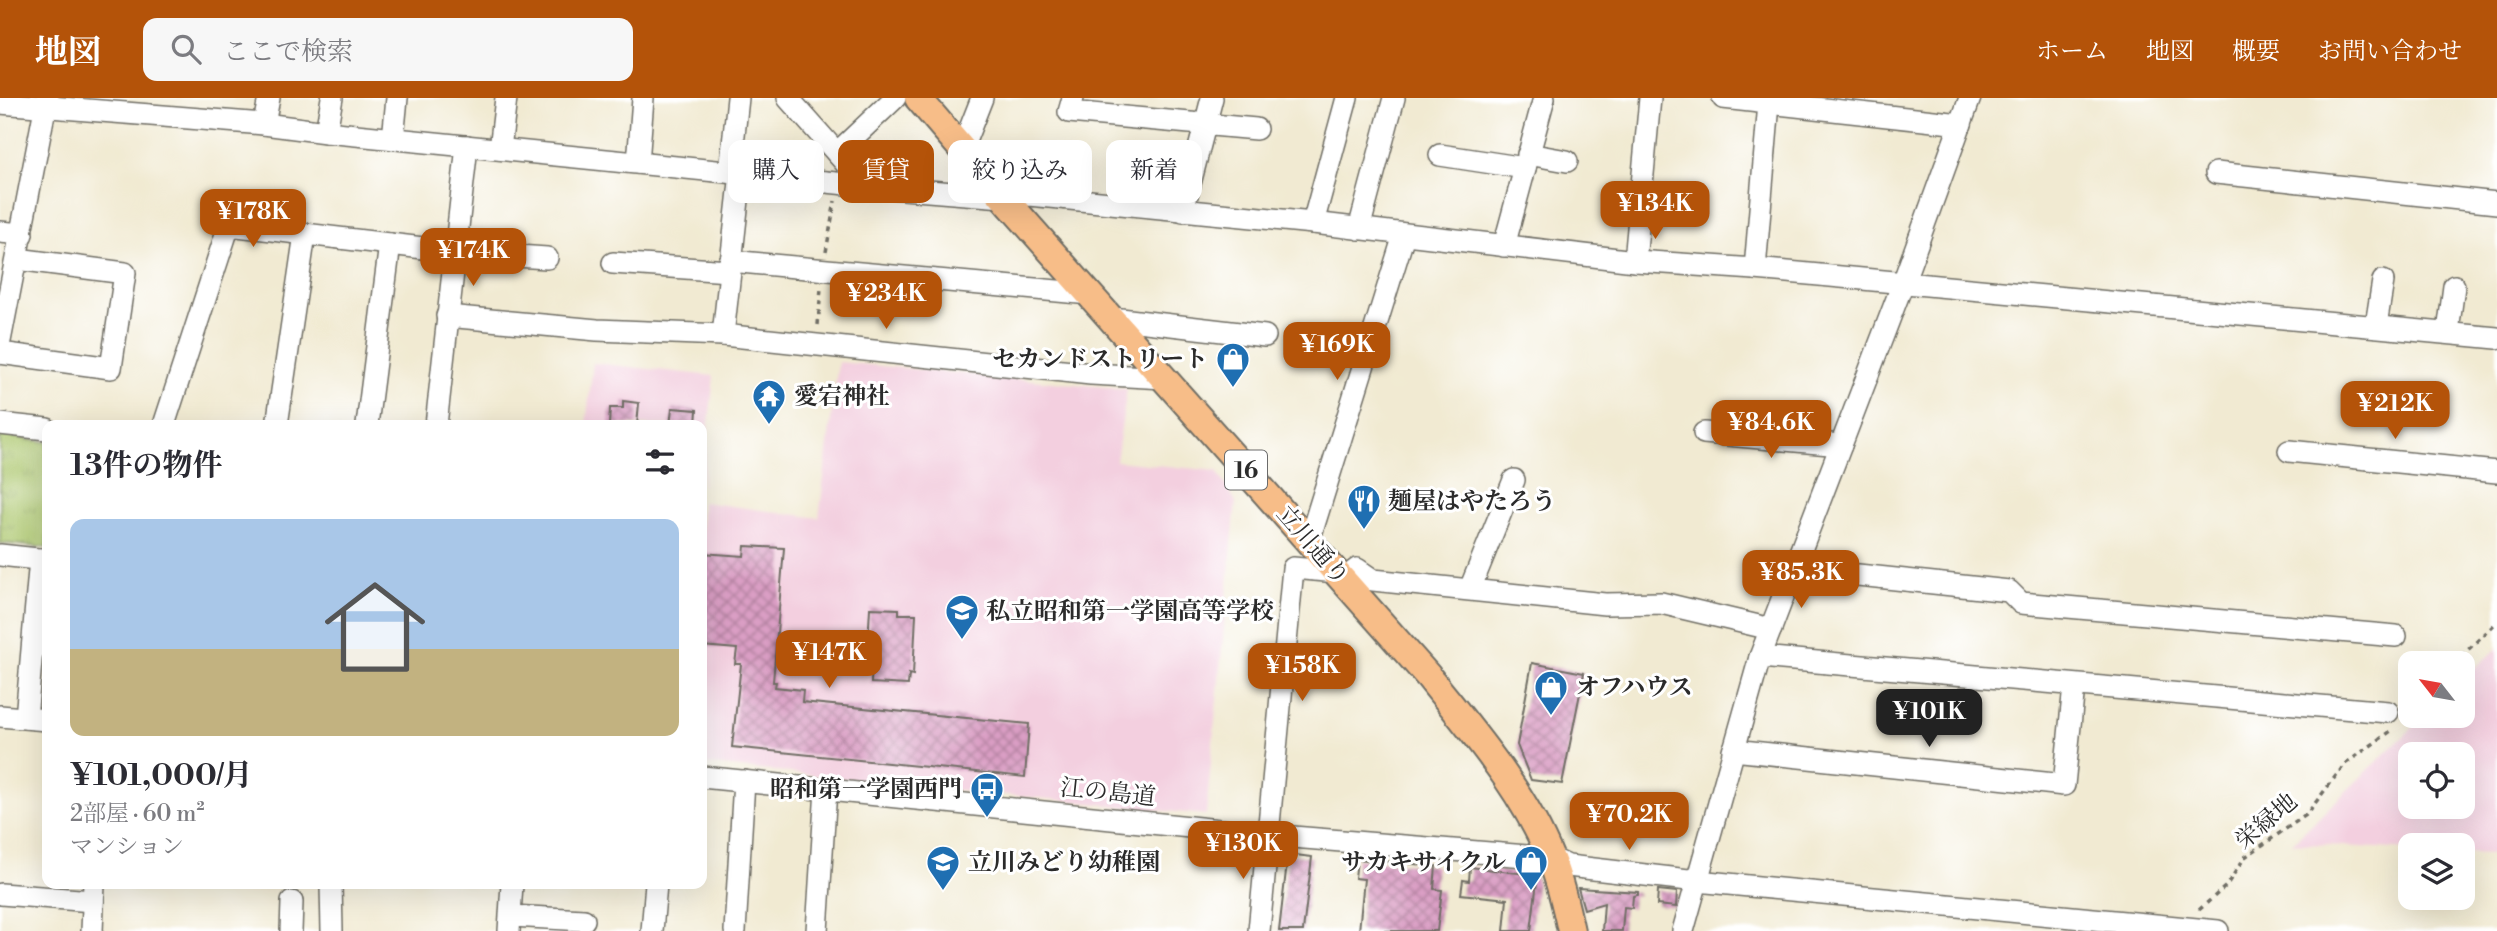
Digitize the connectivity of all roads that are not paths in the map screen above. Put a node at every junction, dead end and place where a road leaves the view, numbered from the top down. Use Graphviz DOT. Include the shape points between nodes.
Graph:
graph roads {
  1 [pos="269,98"];
  2 [pos="332,98"];
  3 [pos="397,98"];
  4 [pos="506,98"];
  5 [pos="643,98"];
  6 [pos="738,98"];
  7 [pos="788,98"];
  8 [pos="895,98"];
  9 [pos="918,98"];
  10 [pos="982,98"];
  11 [pos="1073,98"];
  12 [pos="1212,98"];
  13 [pos="1347,98"];
  14 [pos="1394,98"];
  15 [pos="1544,98"];
  16 [pos="1650,98"];
  17 [pos="1723,98"];
  18 [pos="1970,98"];
  19 [pos="0,103"];
  20 [pos="46,103"];
  21 [pos="1769,103"];
  22 [pos="103,105"];
  23 [pos="167,107"];
  24 [pos="264,124"];
  25 [pos="1961,124"];
  26 [pos="1205,125"];
  27 [pos="1256,129"];
  28 [pos="326,132"];
  29 [pos="393,139"];
  30 [pos="737,140"];
  31 [pos="954,140"];
  32 [pos="966,140"];
  33 [pos="467,146"];
  34 [pos="500,149"];
  35 [pos="836,153"];
  36 [pos="1440,155"];
  37 [pos="1527,161"];
  38 [pos="1567,161"];
  39 [pos="638,163"];
  40 [pos="728,171"];
  41 [pos="2216,173"];
  42 [pos="1092,202"];
  43 [pos="734,203"];
  44 [pos="1008,203"];
  45 [pos="2497,203"];
  46 [pos="1183,211"];
  47 [pos="1313,223"];
  48 [pos="1359,229"];
  49 [pos="0,232"];
  50 [pos="22,234"];
  51 [pos="305,234"];
  52 [pos="1404,235"];
  53 [pos="390,244"];
  54 [pos="1504,246"];
  55 [pos="457,252"];
  56 [pos="547,258"];
  57 [pos="17,259"];
  58 [pos="1634,261"];
  59 [pos="613,263"];
  60 [pos="730,266"];
  61 [pos="1755,269"];
  62 [pos="2383,281"];
  63 [pos="1903,283"];
  64 [pos="2454,286"];
  65 [pos="1090,294"];
  66 [pos="447,316"];
  67 [pos="1112,318"];
  68 [pos="2376,325"];
  69 [pos="2448,332"];
  70 [pos="723,335"];
  71 [pos="1265,336"];
  72 [pos="2497,338"];
  73 [pos="0,341"];
  74 [pos="0,353"];
  75 [pos="1165,379"];
  76 [pos="166,420"];
  77 [pos="278,420"];
  78 [pos="368,420"];
  79 [pos="437,420"];
  80 [pos="0,424"];
  81 [pos="42,428"];
  82 [pos="1704,433"];
  83 [pos="1842,445"];
  84 [pos="2289,451"];
  85 [pos="2497,472"];
  86 [pos="1514,480"];
  87 [pos="1309,541"];
  88 [pos="0,555"];
  89 [pos="42,559"];
  90 [pos="1795,565"];
  91 [pos="1340,576"];
  92 [pos="1470,589"];
  93 [pos="42,605"];
  94 [pos="1771,629"];
  95 [pos="2396,636"];
  96 [pos="1760,657"];
  97 [pos="2074,686"];
  98 [pos="0,716"];
  99 [pos="2395,718"];
  100 [pos="37,719"];
  101 [pos="1733,750"];
  102 [pos="707,777"];
  103 [pos="744,781"];
  104 [pos="826,789"];
  105 [pos="1268,835"];
  106 [pos="1551,858"];
  107 [pos="1698,881"];
  108 [pos="331,889"];
  109 [pos="512,889"];
  110 [pos="656,889"];
  111 [pos="94,892"];
  112 [pos="1,894"];
  113 [pos="292,902"];
  114 [pos="584,920"];
  115 [pos="510,923"];
  116 [pos="92,931"];
  117 [pos="291,931"];
  118 [pos="332,931"];
  119 [pos="652,931"];
  120 [pos="735,931"];
  121 [pos="817,931"];
  122 [pos="1259,931"];
  123 [pos="1572,931"];
  124 [pos="1683,931"];
  125 [pos="2218,931"];
  1 -- 24 [label="street"];
  2 -- 28 [label="street"];
  3 -- 29 [label="street"];
  4 -- 34 [label="street"];
  5 -- 39 [label="street"];
  6 -- 30 [label="street"];
  7 -- 35 [label="street"];
  8 -- 35 [label="street"];
  9 -- 31 [label="main road, 立川通り / 16"];
  10 -- 32 [label="street"];
  11 -- 26 [label="street" via="1069,112"];
  12 -- 26 [label="street"];
  13 -- 47 [label="street"];
  14 -- 48 [label="street"];
  15 -- 37 [label="street"];
  16 -- 58 [label="street"];
  17 -- 21 [label="street"];
  18 -- 25 [label="street"];
  19 -- 20 [label="street"];
  20 -- 22 [label="street"];
  20 -- 50 [label="street"];
  21 -- 25 [label="street"];
  21 -- 61 [label="street"];
  22 -- 23 [label="street"];
  23 -- 24 [label="street"];
  24 -- 28 [label="street"];
  25 -- 63 [label="street"];
  26 -- 27 [label="street"];
  26 -- 46 [label="street"];
  28 -- 29 [label="street"];
  29 -- 33 [label="street"];
  33 -- 34 [label="street"];
  33 -- 55 [label="street"];
  34 -- 39 [label="street"];
  36 -- 37 [label="street"];
  37 -- 38 [label="street"];
  37 -- 54 [label="street"];
  39 -- 40 [label="street"];
  41 -- 45 [label="street"];
  42 -- 46 [label="street"];
  43 -- 60 [label="street"];
  44 -- 65 [label="main road, 立川通り / 16"];
  46 -- 47 [label="street"];
  47 -- 48 [label="street"];
  48 -- 52 [label="street"];
  49 -- 50 [label="street"];
  50 -- 57 [label="street"];
  51 -- 53 [label="street"];
  51 -- 76 [label="street" via="229,225"];
  51 -- 77 [label="street"];
  52 -- 54 [label="street"];
  52 -- 87 [label="street"];
  53 -- 55 [label="street"];
  53 -- 78 [label="street"];
  54 -- 58 [label="street"];
  55 -- 56 [label="street"];
  55 -- 66 [label="street"];
  57 -- 73 [label="street"];
  57 -- 74 [label="street" via="125,272 111,368"];
  58 -- 61 [label="street"];
  59 -- 60 [label="street"];
  60 -- 65 [label="street"];
  60 -- 70 [label="street"];
  61 -- 63 [label="street"];
  62 -- 68 [label="street"];
  63 -- 68 [label="street"];
  63 -- 83 [label="street"];
  64 -- 69 [label="street"];
  65 -- 67 [label="main road, 立川通り / 16"];
  66 -- 70 [label="street" via="597,330"];
  66 -- 79 [label="street"];
  67 -- 71 [label="street"];
  67 -- 75 [label="main road, 立川通り / 16"];
  68 -- 69 [label="street"];
  69 -- 72 [label="street"];
  70 -- 75 [label="street"];
  75 -- 87 [label="main road, 立川通り / 16"];
  80 -- 81 [label="street"];
  82 -- 83 [label="street"];
  83 -- 90 [label="street"];
  84 -- 85 [label="street"];
  86 -- 92 [label="street"];
  87 -- 91 [label="main road, 立川通り / 16"];
  88 -- 89 [label="street"];
  90 -- 94 [label="street"];
  90 -- 95 [label="street" via="2009,591 2021,603"];
  91 -- 92 [label="street" via="1357,569 1373,580"];
  91 -- 105 [label="street" via="1293,568"];
  91 -- 106 [label="main road, 立川通り / 16" via="1475,736 1532,819"];
  92 -- 94 [label="street" via="1605,604 1661,603"];
  93 -- 100 [label="street"];
  94 -- 96 [label="street"];
  96 -- 97 [label="street"];
  96 -- 101 [label="street"];
  97 -- 99 [label="street" via="2221,696"];
  97 -- 101 [label="street" via="2064,785"];
  98 -- 100 [label="street"];
  101 -- 107 [label="street"];
  102 -- 103 [label="street, 江の島道"];
  103 -- 104 [label="street, 江の島道"];
  103 -- 120 [label="street"];
  104 -- 105 [label="street, 江の島道"];
  104 -- 121 [label="street"];
  105 -- 106 [label="street, 江の島道"];
  105 -- 122 [label="street"];
  106 -- 107 [label="street, 江の島道" via="1567,866"];
  106 -- 123 [label="main road, 立川通り / 16"];
  107 -- 124 [label="street"];
  107 -- 125 [label="street, 江の島道"];
  108 -- 118 [label="street"];
  109 -- 115 [label="street"];
  110 -- 119 [label="street"];
  111 -- 112 [label="street"];
  111 -- 116 [label="street"];
  113 -- 117 [label="street"];
  114 -- 115 [label="street"];
}
